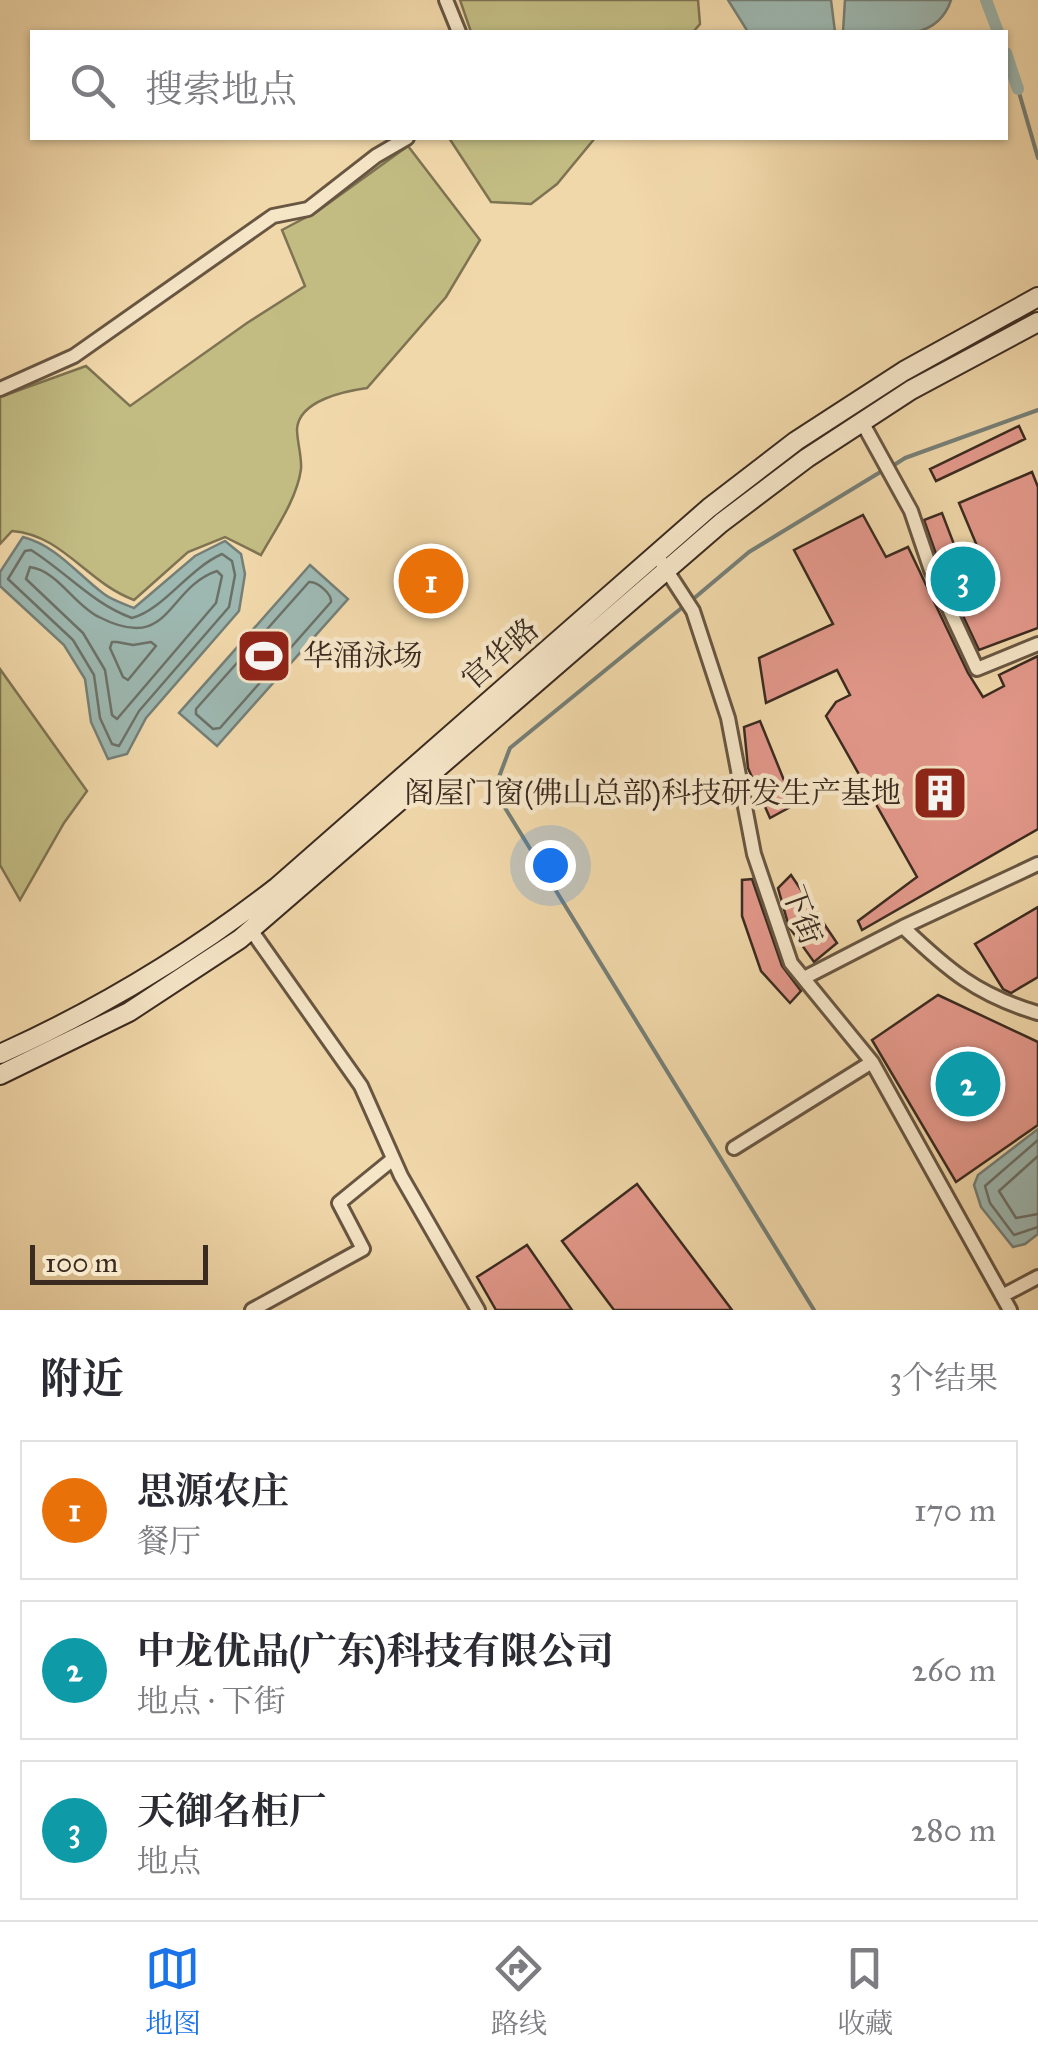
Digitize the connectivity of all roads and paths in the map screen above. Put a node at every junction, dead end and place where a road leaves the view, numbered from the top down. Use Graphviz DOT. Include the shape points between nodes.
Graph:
graph roads {
  1 [pos="446,0"];
  2 [pos="458,30"];
  3 [pos="404,140"];
  4 [pos="1038,298"];
  5 [pos="1038,322"];
  6 [pos="0,389"];
  7 [pos="862,422"];
  8 [pos="656,554"];
  9 [pos="667,570"];
  10 [pos="1038,644"];
  11 [pos="1038,864"];
  12 [pos="904,927"];
  13 [pos="251,930"];
  14 [pos="804,978"];
  15 [pos="1038,1013"];
  16 [pos="0,1054"];
  17 [pos="872,1062"];
  18 [pos="0,1075"];
  19 [pos="734,1148"];
  20 [pos="393,1159"];
  21 [pos="1038,1278"];
  22 [pos="1002,1296"];
  23 [pos="252,1310"];
  24 [pos="478,1310"];
  25 [pos="1010,1310"];
  1 -- 2 [label="street"];
  3 -- 6 [label="street" via="308,209 273,216 74,356"];
  4 -- 8 [label="main road, 官华路" via="904,371 796,441"];
  5 -- 7 [label="main road, 官华路"];
  7 -- 9 [label="main road, 官华路"];
  7 -- 10 [label="street" via="911,511 930,570 977,669"];
  8 -- 9 [label="street, 下街"];
  8 -- 16 [label="main road, 官华路" via="230,924 123,993"];
  9 -- 13 [label="main road, 官华路"];
  9 -- 14 [label="street, 下街" via="693,612 728,718 754,854 792,963"];
  11 -- 12 [label="street"];
  12 -- 14 [label="street"];
  12 -- 15 [label="street" via="950,971 1000,1002"];
  13 -- 18 [label="main road, 官华路" via="130,1012"];
  13 -- 20 [label="street" via="361,1086"];
  14 -- 17 [label="street, 下街"];
  17 -- 19 [label="street"];
  17 -- 22 [label="street, 下街"];
  20 -- 23 [label="street" via="340,1203 363,1249"];
  20 -- 24 [label="street"];
  21 -- 22 [label="street"];
  22 -- 25 [label="street, 下街"];
}
